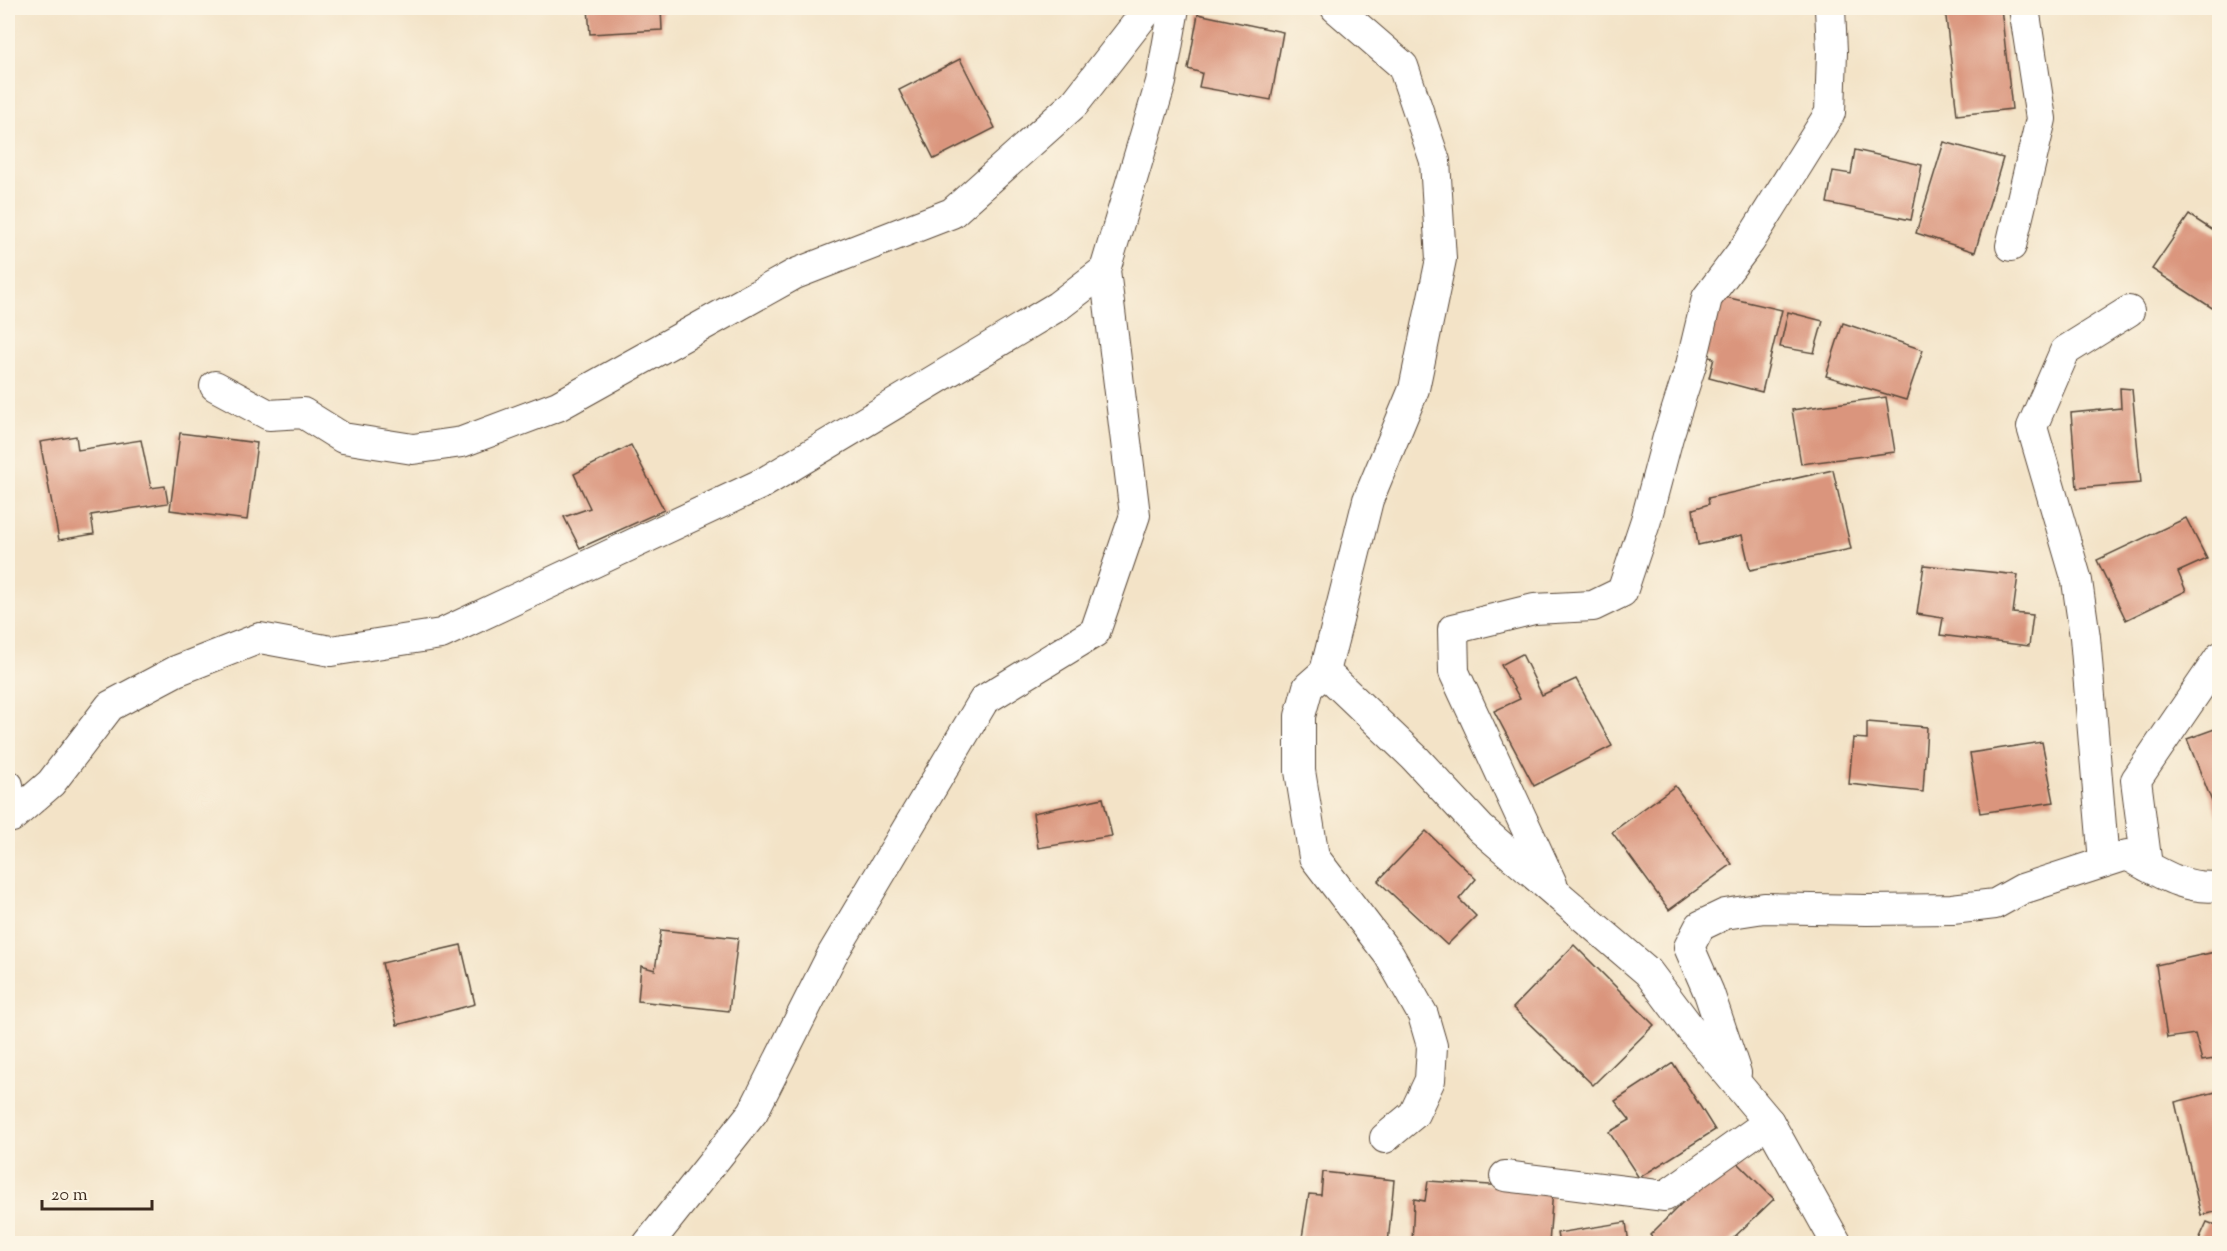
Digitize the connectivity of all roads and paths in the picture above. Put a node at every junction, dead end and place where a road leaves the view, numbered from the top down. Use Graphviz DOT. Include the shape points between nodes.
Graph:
graph roads {
  1 [pos="1149,8"];
  2 [pos="1174,8"];
  3 [pos="1336,8"];
  4 [pos="1830,8"];
  5 [pos="2024,8"];
  6 [pos="2011,246"];
  7 [pos="1105,270"];
  8 [pos="2129,311"];
  9 [pos="215,386"];
  10 [pos="2220,657"];
  11 [pos="1326,672"];
  12 [pos="8,785"];
  13 [pos="2104,862"];
  14 [pos="2147,866"];
  15 [pos="2220,886"];
  16 [pos="1557,894"];
  17 [pos="1742,1090"];
  18 [pos="1769,1122"];
  19 [pos="1385,1138"];
  20 [pos="1505,1176"];
  21 [pos="648,1244"];
  22 [pos="1836,1244"];
  1 -- 9 [label="street" via="1075,103 952,213 795,274 558,406 462,442 412,449 343,438 303,413 269,415"];
  2 -- 7 [label="street" via="1161,82"];
  3 -- 11 [label="street" via="1403,66 1435,161 1441,259 1414,389 1368,500"];
  4 -- 16 [label="street" via="1830,113 1750,241 1707,298 1691,365 1622,592 1593,606 1534,609 1453,629 1454,672"];
  5 -- 6 [label="street" via="2042,118"];
  7 -- 12 [label="street" via="1058,306 752,488 441,634 331,651 260,638 176,671 110,706 51,783 12,817"];
  7 -- 21 [label="street" via="1135,514 1095,632 984,700 832,955 753,1112"];
  8 -- 13 [label="street" via="2065,351 2032,427 2077,581"];
  10 -- 14 [label="street" via="2136,780"];
  11 -- 16 [label="street" via="1481,829"];
  11 -- 19 [label="street" via="1308,687 1300,716 1300,771 1314,857 1389,955 1423,1015 1432,1046 1430,1080 1414,1114"];
  13 -- 14 [label="street" via="2127,855"];
  13 -- 17 [label="street" via="2022,889 1995,904 1952,909 1764,908 1725,914 1700,926 1689,947"];
  14 -- 15 [label="street" via="2184,884"];
  16 -- 17 [label="street" via="1648,972"];
  17 -- 18 [label="street"];
  18 -- 20 [label="street" via="1665,1196"];
  18 -- 22 [label="street"];
}
